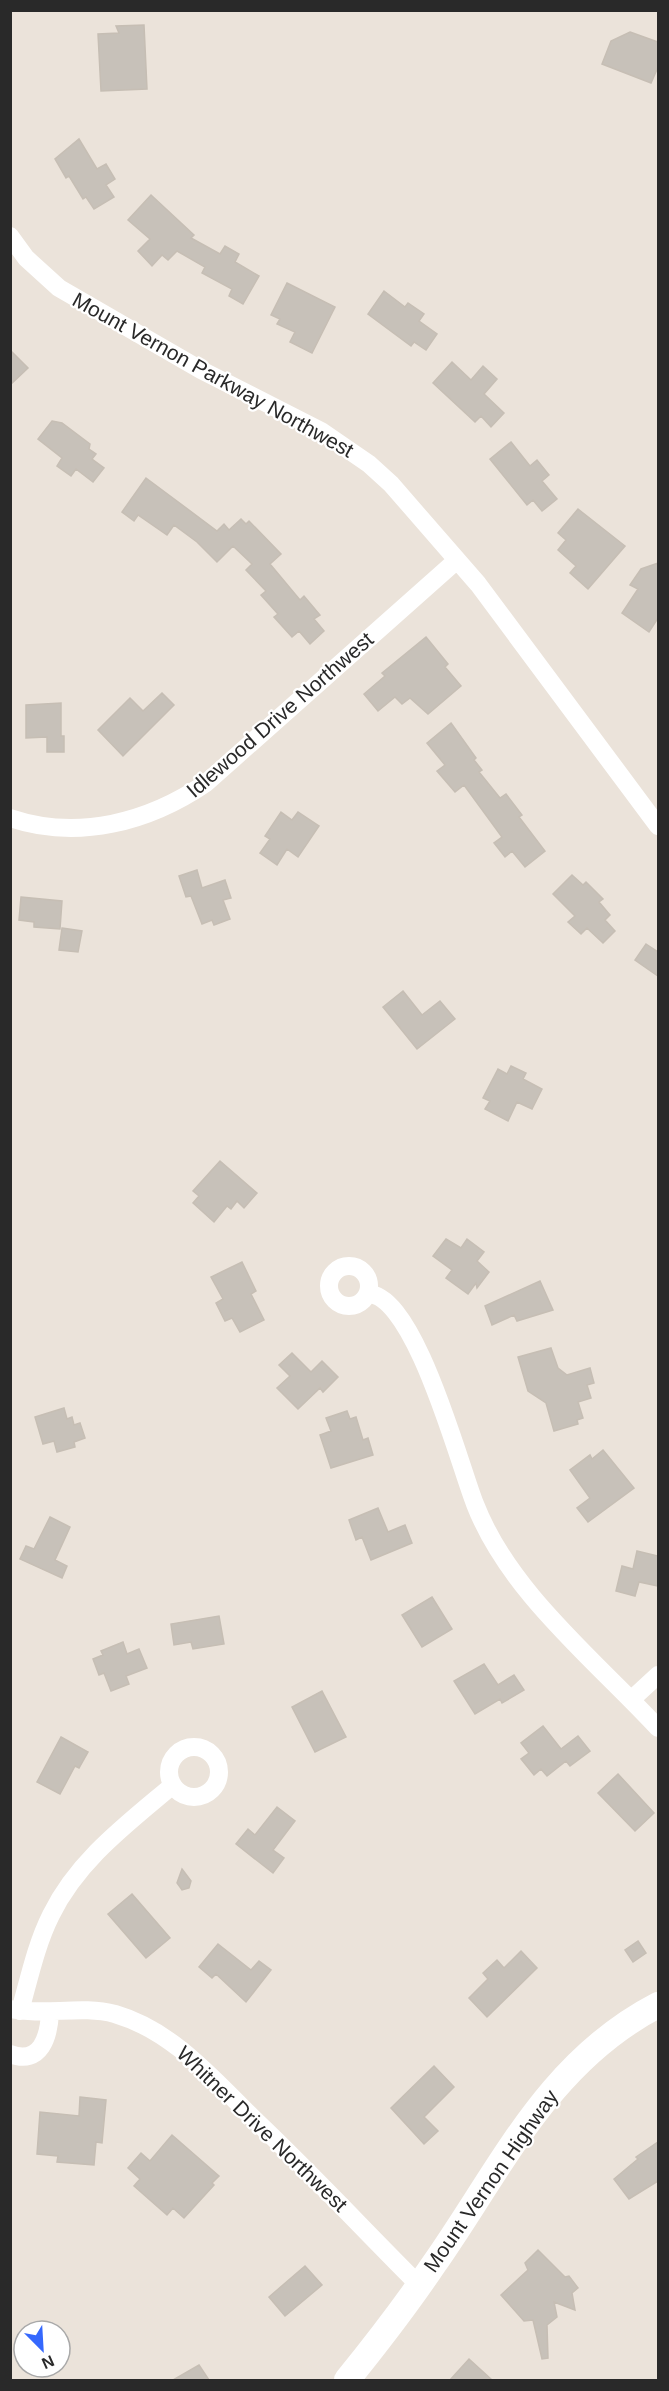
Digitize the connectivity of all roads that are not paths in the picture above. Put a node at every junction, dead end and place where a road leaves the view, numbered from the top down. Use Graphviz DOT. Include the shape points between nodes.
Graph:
graph roads {
  1 [pos="10,236"];
  2 [pos="457,560"];
  3 [pos="10,818"];
  4 [pos="658,826"];
  5 [pos="368,1294"];
  6 [pos="658,1675"];
  7 [pos="632,1700"];
  8 [pos="658,1728"];
  9 [pos="173,1785"];
  10 [pos="658,2005"];
  11 [pos="15,2010"];
  12 [pos="50,2012"];
  13 [pos="10,2054"];
  14 [pos="419,2285"];
  15 [pos="347,2380"];
  1 -- 2 [label="street, Mount Vernon Parkway Northwest" via="26,258 59,288 201,370 349,448 391,484"];
  2 -- 3 [label="street, Idlewood Drive Northwest" via="206,783 184,798 112,825 70,828"];
  2 -- 4 [label="street, Mount Vernon Parkway Northwest"];
  5 -- 7 [label="street" via="380,1298 395,1312 423,1359 444,1408 475,1504 503,1558 535,1600"];
  6 -- 7 [label="street"];
  7 -- 8 [label="street"];
  9 -- 11 [label="street" via="103,1845 66,1889 41,1938"];
  10 -- 14 [label="street, Mount Vernon Highway" via="612,2034 555,2086 531,2115"];
  11 -- 12 [label="street, Whitner Drive Northwest"];
  12 -- 13 [label="street" via="44,2045 33,2055"];
  12 -- 14 [label="street, Whitner Drive Northwest" via="89,2010 113,2014 171,2040"];
  14 -- 15 [label="street, Mount Vernon Highway"];
}
